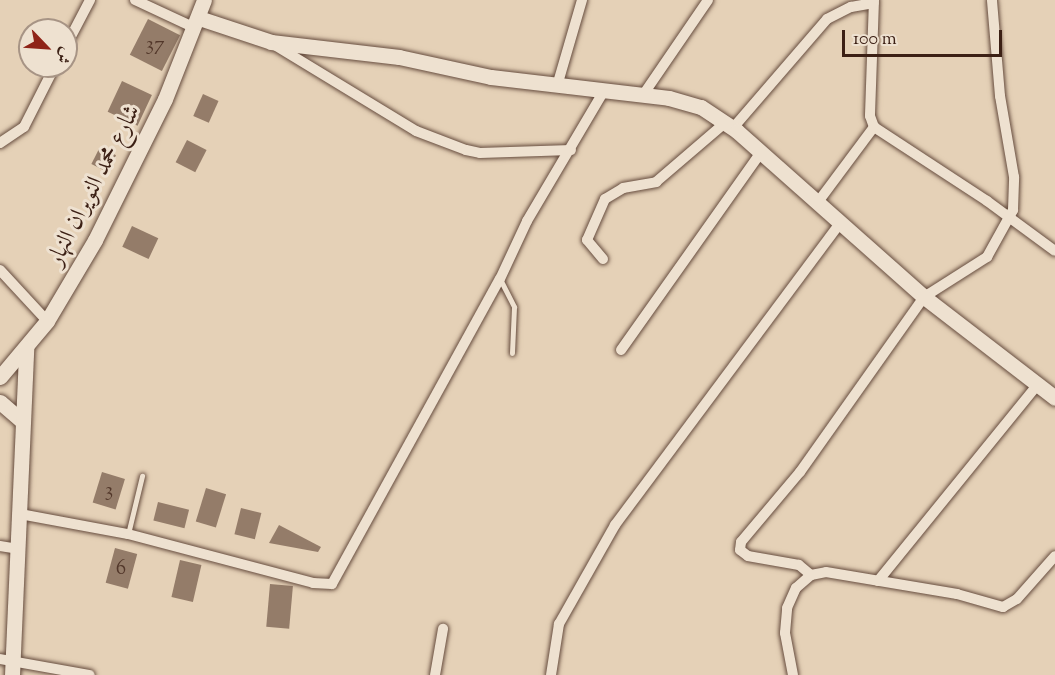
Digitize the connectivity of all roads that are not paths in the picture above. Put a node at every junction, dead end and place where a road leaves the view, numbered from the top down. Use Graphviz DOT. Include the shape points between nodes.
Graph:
graph roads {
  1 [pos="90,0"];
  2 [pos="135,0"];
  3 [pos="204,0"];
  4 [pos="582,0"];
  5 [pos="708,0"];
  6 [pos="992,0"];
  7 [pos="874,2"];
  8 [pos="78,23"];
  9 [pos="197,23"];
  10 [pos="271,42"];
  11 [pos="49,78"];
  12 [pos="557,86"];
  13 [pos="604,91"];
  14 [pos="643,95"];
  15 [pos="730,125"];
  16 [pos="874,127"];
  17 [pos="0,143"];
  18 [pos="571,150"];
  19 [pos="761,152"];
  20 [pos="818,202"];
  21 [pos="1011,217"];
  22 [pos="841,222"];
  23 [pos="1055,251"];
  24 [pos="603,259"];
  25 [pos="0,270"];
  26 [pos="500,279"];
  27 [pos="924,297"];
  28 [pos="47,321"];
  29 [pos="26,348"];
  30 [pos="621,350"];
  31 [pos="512,354"];
  32 [pos="0,377"];
  33 [pos="1038,384"];
  34 [pos="1055,398"];
  35 [pos="0,402"];
  36 [pos="23,422"];
  37 [pos="142,476"];
  38 [pos="20,514"];
  39 [pos="128,534"];
  40 [pos="0,546"];
  41 [pos="18,549"];
  42 [pos="1055,556"];
  43 [pos="812,575"];
  44 [pos="878,581"];
  45 [pos="443,629"];
  46 [pos="9,665"];
  47 [pos="90,675"];
  48 [pos="435,675"];
  49 [pos="551,675"];
  50 [pos="793,675"];
  1 -- 8 [label="street"];
  2 -- 9 [label="street"];
  3 -- 9 [label="street, شارع محمد النويران النهار"];
  4 -- 12 [label="street"];
  5 -- 14 [label="street"];
  6 -- 21 [label="street" via="1000,96 1014,177"];
  7 -- 15 [label="street" via="851,6 828,19"];
  7 -- 16 [label="street" via="870,116"];
  9 -- 10 [label="street"];
  9 -- 28 [label="street, شارع محمد النويران النهار" via="130,173"];
  10 -- 12 [label="street" via="399,57"];
  10 -- 18 [label="street" via="416,131 466,150"];
  11 -- 17 [label="street" via="24,127"];
  12 -- 13 [label="street"];
  13 -- 14 [label="street"];
  13 -- 18 [label="street"];
  14 -- 15 [label="street" via="686,102"];
  15 -- 19 [label="street"];
  15 -- 24 [label="street" via="656,182 623,188 605,199 587,240"];
  16 -- 20 [label="street"];
  16 -- 21 [label="street"];
  18 -- 26 [label="street" via="527,221"];
  19 -- 20 [label="street"];
  19 -- 30 [label="street"];
  20 -- 22 [label="street"];
  21 -- 23 [label="street"];
  21 -- 27 [label="street" via="987,257"];
  22 -- 27 [label="street"];
  22 -- 49 [label="street" via="615,525 559,624"];
  25 -- 28 [label="street"];
  26 -- 31 [label="lane" via="514,307"];
  26 -- 39 [label="street" via="332,584 313,583"];
  27 -- 33 [label="street"];
  27 -- 43 [label="street" via="800,472 741,542 740,550 748,556 799,565"];
  28 -- 29 [label="street, شارع محمد النويران النهار"];
  29 -- 32 [label="street, شارع محمد النويران النهار"];
  29 -- 36 [label="street"];
  33 -- 34 [label="street"];
  33 -- 44 [label="street"];
  35 -- 36 [label="street"];
  36 -- 38 [label="street"];
  37 -- 39 [label="lane"];
  38 -- 39 [label="street"];
  38 -- 41 [label="street"];
  40 -- 41 [label="street"];
  41 -- 46 [label="street"];
  42 -- 44 [label="street" via="1017,599 1003,607 957,594"];
  43 -- 44 [label="street" via="826,572"];
  43 -- 50 [label="street" via="796,588 787,608 785,633"];
  45 -- 48 [label="street"];
  46 -- 47 [label="street"];
}
